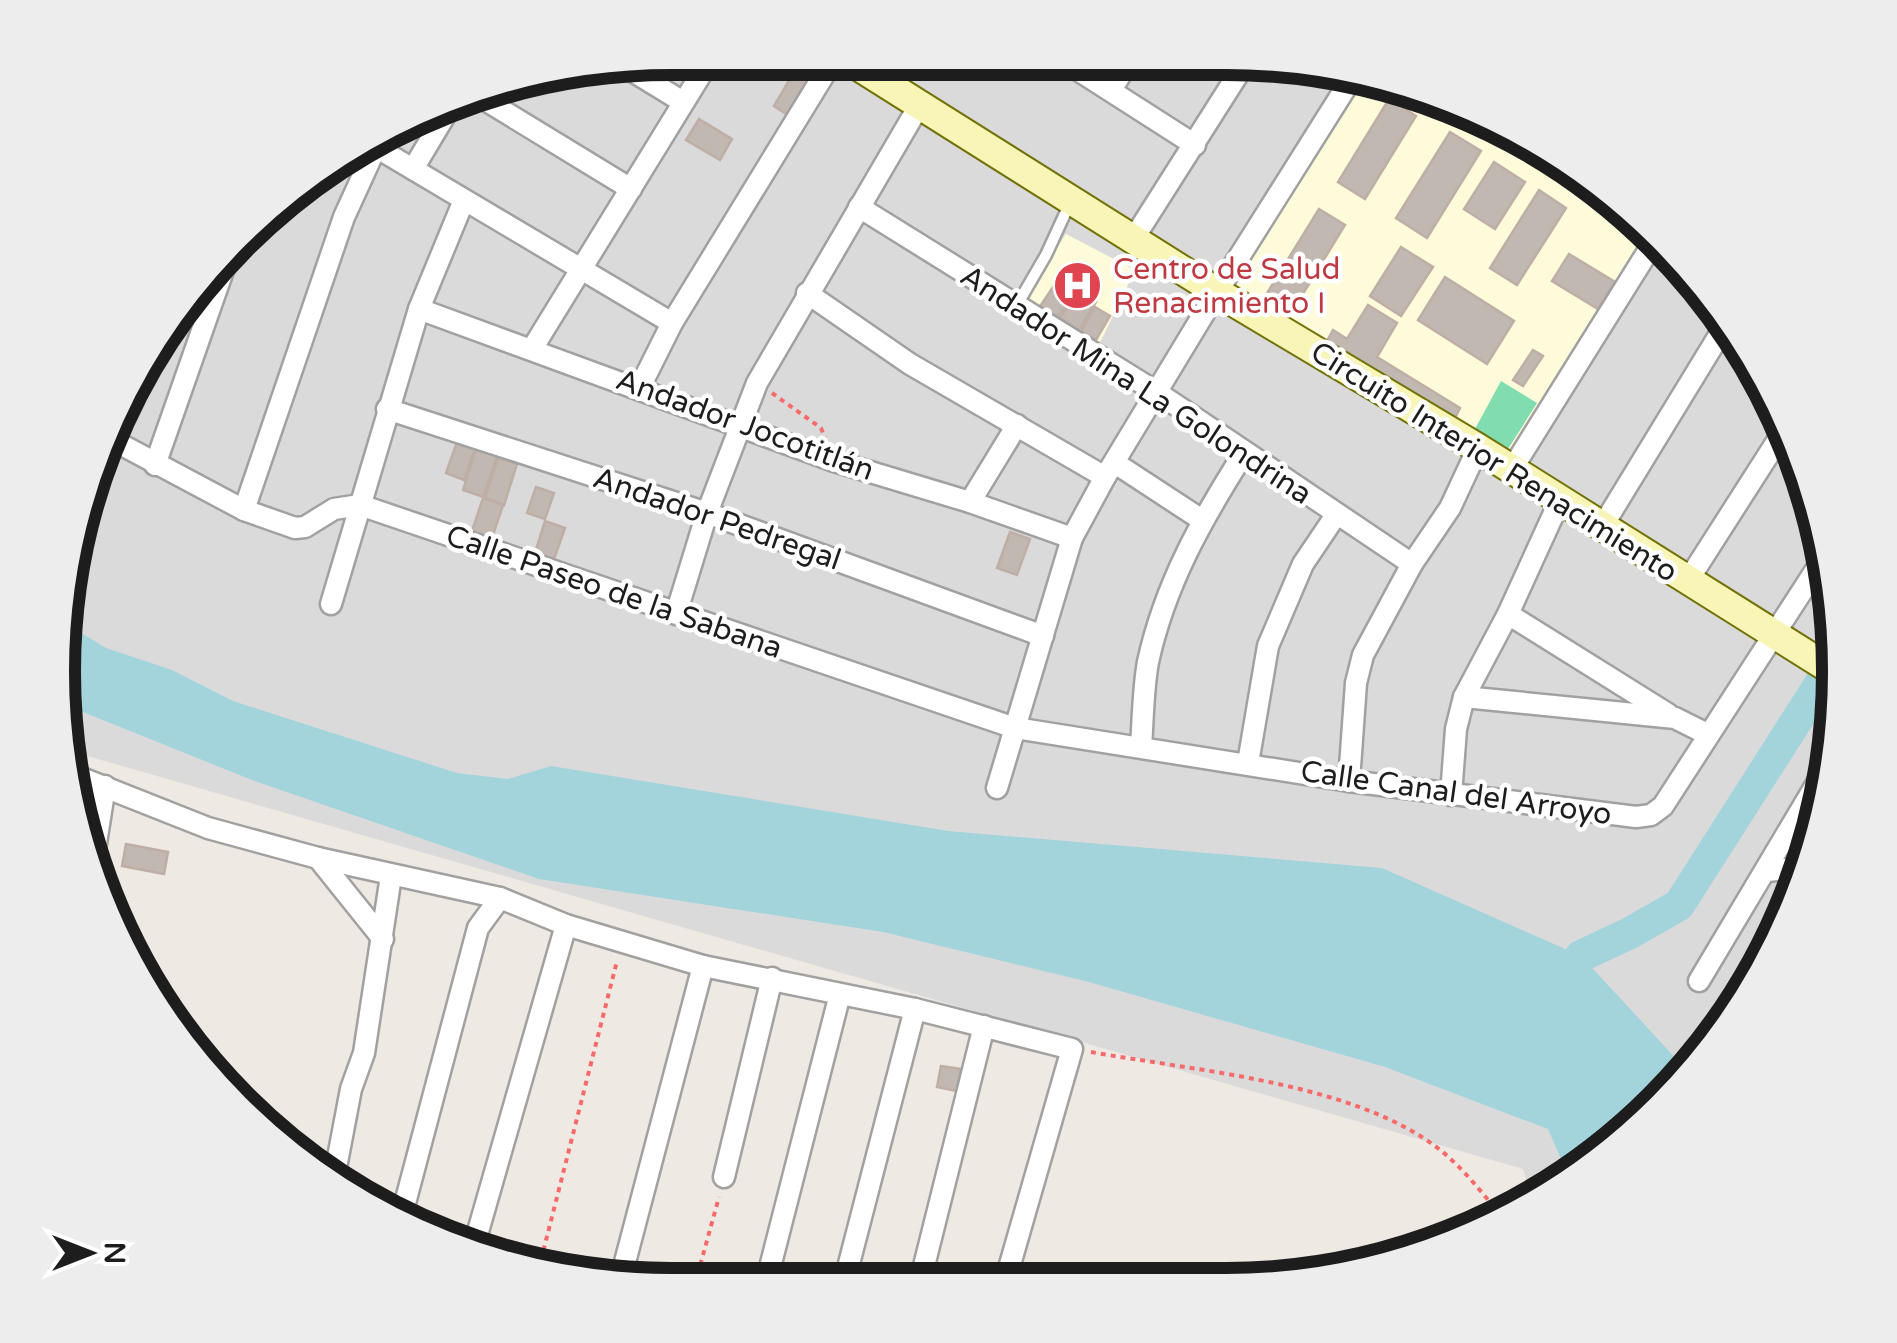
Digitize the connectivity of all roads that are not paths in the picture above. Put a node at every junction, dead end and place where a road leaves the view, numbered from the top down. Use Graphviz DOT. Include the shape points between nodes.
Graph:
graph roads {
  1 [pos="701,75"];
  2 [pos="824,75"];
  3 [pos="892,75"];
  4 [pos="1087,75"];
  5 [pos="1120,75"];
  6 [pos="1237,75"];
  7 [pos="640,76"];
  8 [pos="1346,87"];
  9 [pos="1111,90"];
  10 [pos="683,102"];
  11 [pos="492,103"];
  12 [pos="920,104"];
  13 [pos="442,121"];
  14 [pos="1195,144"];
  15 [pos="382,150"];
  16 [pos="367,159"];
  17 [pos="413,169"];
  18 [pos="631,190"];
  19 [pos="1072,199"];
  20 [pos="464,200"];
  21 [pos="859,207"];
  22 [pos="1134,238"];
  23 [pos="1648,251"];
  24 [pos="580,268"];
  25 [pos="219,283"];
  26 [pos="807,292"];
  27 [pos="1217,292"];
  28 [pos="1016,306"];
  29 [pos="419,309"];
  30 [pos="672,323"];
  31 [pos="1719,337"];
  32 [pos="532,349"];
  33 [pos="640,387"];
  34 [pos="1158,393"];
  35 [pos="388,410"];
  36 [pos="740,424"];
  37 [pos="1017,425"];
  38 [pos="1777,442"];
  39 [pos="119,445"];
  40 [pos="1478,448"];
  41 [pos="1244,453"];
  42 [pos="155,465"];
  43 [pos="1512,468"];
  44 [pos="1110,470"];
  45 [pos="1560,500"];
  46 [pos="970,502"];
  47 [pos="360,506"];
  48 [pos="244,510"];
  49 [pos="706,512"];
  50 [pos="1336,515"];
  51 [pos="1202,520"];
  52 [pos="1602,527"];
  53 [pos="1072,538"];
  54 [pos="1412,564"];
  55 [pos="1814,573"];
  56 [pos="1688,582"];
  57 [pos="331,604"];
  58 [pos="676,614"];
  59 [pos="1508,614"];
  60 [pos="1044,636"];
  61 [pos="1774,636"];
  62 [pos="1822,664"];
  63 [pos="1464,697"];
  64 [pos="1675,718"];
  65 [pos="1015,728"];
  66 [pos="1707,734"];
  67 [pos="1141,747"];
  68 [pos="1248,763"];
  69 [pos="85,778"];
  70 [pos="1349,782"];
  71 [pos="106,786"];
  72 [pos="997,788"];
  73 [pos="1452,795"];
  74 [pos="1806,808"];
  75 [pos="98,834"];
  76 [pos="318,858"];
  77 [pos="1788,869"];
  78 [pos="1768,870"];
  79 [pos="391,876"];
  80 [pos="454,888"];
  81 [pos="500,898"];
  82 [pos="566,925"];
  83 [pos="478,928"];
  84 [pos="383,938"];
  85 [pos="702,966"];
  86 [pos="772,978"];
  87 [pos="1699,981"];
  88 [pos="840,994"];
  89 [pos="914,1008"];
  90 [pos="984,1026"];
  91 [pos="336,1164"];
  92 [pos="724,1178"];
  93 [pos="405,1204"];
  94 [pos="477,1235"];
  95 [pos="624,1266"];
  96 [pos="770,1268"];
  97 [pos="848,1268"];
  98 [pos="924,1268"];
  99 [pos="1009,1268"];
  1 -- 10 [label="street"];
  2 -- 30 [label="street"];
  3 -- 12 [label="main road, Circuito Interior Renacimiento"];
  4 -- 9 [label="street"];
  5 -- 9 [label="street"];
  6 -- 14 [label="street"];
  7 -- 10 [label="street"];
  8 -- 27 [label="street"];
  9 -- 14 [label="street"];
  10 -- 18 [label="street"];
  11 -- 18 [label="street"];
  12 -- 19 [label="main road, Circuito Interior Renacimiento"];
  12 -- 21 [label="street"];
  13 -- 17 [label="street"];
  14 -- 22 [label="street"];
  15 -- 17 [label="street"];
  16 -- 48 [label="street"];
  17 -- 20 [label="street"];
  18 -- 24 [label="street"];
  19 -- 22 [label="main road, Circuito Interior Renacimiento"];
  19 -- 28 [label="lane"];
  20 -- 24 [label="street"];
  20 -- 29 [label="street"];
  21 -- 26 [label="street"];
  21 -- 28 [label="street, Andador Mina La Golondrina"];
  22 -- 27 [label="main road, Circuito Interior Renacimiento"];
  23 -- 43 [label="street"];
  24 -- 30 [label="street"];
  24 -- 32 [label="street"];
  25 -- 42 [label="street"];
  26 -- 36 [label="street"];
  26 -- 37 [label="street" via="910,364"];
  27 -- 34 [label="street"];
  27 -- 40 [label="main road, Circuito Interior Renacimiento"];
  28 -- 34 [label="street, Andador Mina La Golondrina"];
  29 -- 32 [label="street, Andador Jocotitlán"];
  29 -- 35 [label="street"];
  30 -- 33 [label="street"];
  31 -- 52 [label="street"];
  32 -- 33 [label="street, Andador Jocotitlán"];
  33 -- 36 [label="street, Andador Jocotitlán"];
  34 -- 41 [label="street, Andador Mina La Golondrina"];
  34 -- 44 [label="street"];
  35 -- 47 [label="street"];
  35 -- 49 [label="street, Andador Pedregal"];
  36 -- 46 [label="street, Andador Jocotitlán"];
  36 -- 49 [label="street"];
  37 -- 44 [label="street"];
  37 -- 46 [label="street"];
  38 -- 56 [label="street"];
  39 -- 42 [label="street"];
  40 -- 43 [label="main road, Circuito Interior Renacimiento"];
  40 -- 54 [label="street" via="1450,508"];
  41 -- 50 [label="street, Andador Mina La Golondrina"];
  41 -- 51 [label="street"];
  42 -- 48 [label="street"];
  43 -- 45 [label="main road, Circuito Interior Renacimiento"];
  44 -- 51 [label="street"];
  44 -- 53 [label="street"];
  45 -- 52 [label="main road, Circuito Interior Renacimiento"];
  45 -- 59 [label="street"];
  46 -- 53 [label="street, Andador Jocotitlán"];
  47 -- 48 [label="street" via="334,509 295,528"];
  47 -- 57 [label="street"];
  47 -- 58 [label="street, Calle Paseo de la Sabana"];
  49 -- 58 [label="street"];
  49 -- 60 [label="street, Andador Pedregal"];
  50 -- 54 [label="street, Andador Mina La Golondrina"];
  50 -- 68 [label="street" via="1303,564 1268,646"];
  51 -- 67 [label="street" via="1179,566 1148,665"];
  52 -- 56 [label="main road, Circuito Interior Renacimiento"];
  53 -- 60 [label="street"];
  54 -- 70 [label="street" via="1364,655"];
  55 -- 61 [label="street, Calle Canal del Arroyo"];
  56 -- 61 [label="main road, Circuito Interior Renacimiento"];
  58 -- 65 [label="street, Calle Paseo de la Sabana"];
  59 -- 63 [label="street"];
  59 -- 64 [label="street"];
  60 -- 65 [label="street"];
  61 -- 62 [label="main road, Circuito Interior Renacimiento"];
  61 -- 66 [label="street, Calle Canal del Arroyo"];
  63 -- 64 [label="street"];
  63 -- 73 [label="street"];
  64 -- 66 [label="street"];
  65 -- 67 [label="street, Calle Paseo de la Sabana"];
  65 -- 72 [label="street"];
  66 -- 73 [label="street, Calle Canal del Arroyo" via="1664,806 1651,815"];
  67 -- 68 [label="street, Calle Canal del Arroyo"];
  68 -- 70 [label="street, Calle Canal del Arroyo"];
  69 -- 71 [label="street"];
  70 -- 73 [label="street, Calle Canal del Arroyo"];
  71 -- 75 [label="street"];
  71 -- 76 [label="street" via="208,828"];
  74 -- 78 [label="street"];
  76 -- 79 [label="street"];
  76 -- 84 [label="street"];
  77 -- 78 [label="street"];
  78 -- 87 [label="street"];
  79 -- 80 [label="street"];
  79 -- 84 [label="street"];
  80 -- 81 [label="street"];
  80 -- 83 [label="street"];
  81 -- 82 [label="street"];
  81 -- 83 [label="street"];
  82 -- 85 [label="street"];
  82 -- 94 [label="street"];
  83 -- 93 [label="street"];
  84 -- 91 [label="street"];
  85 -- 86 [label="street"];
  85 -- 95 [label="street"];
  86 -- 88 [label="street"];
  86 -- 92 [label="street"];
  88 -- 89 [label="street"];
  88 -- 96 [label="street"];
  89 -- 90 [label="street"];
  89 -- 97 [label="street"];
  90 -- 98 [label="street"];
  90 -- 99 [label="street" via="1072,1049"];
}
